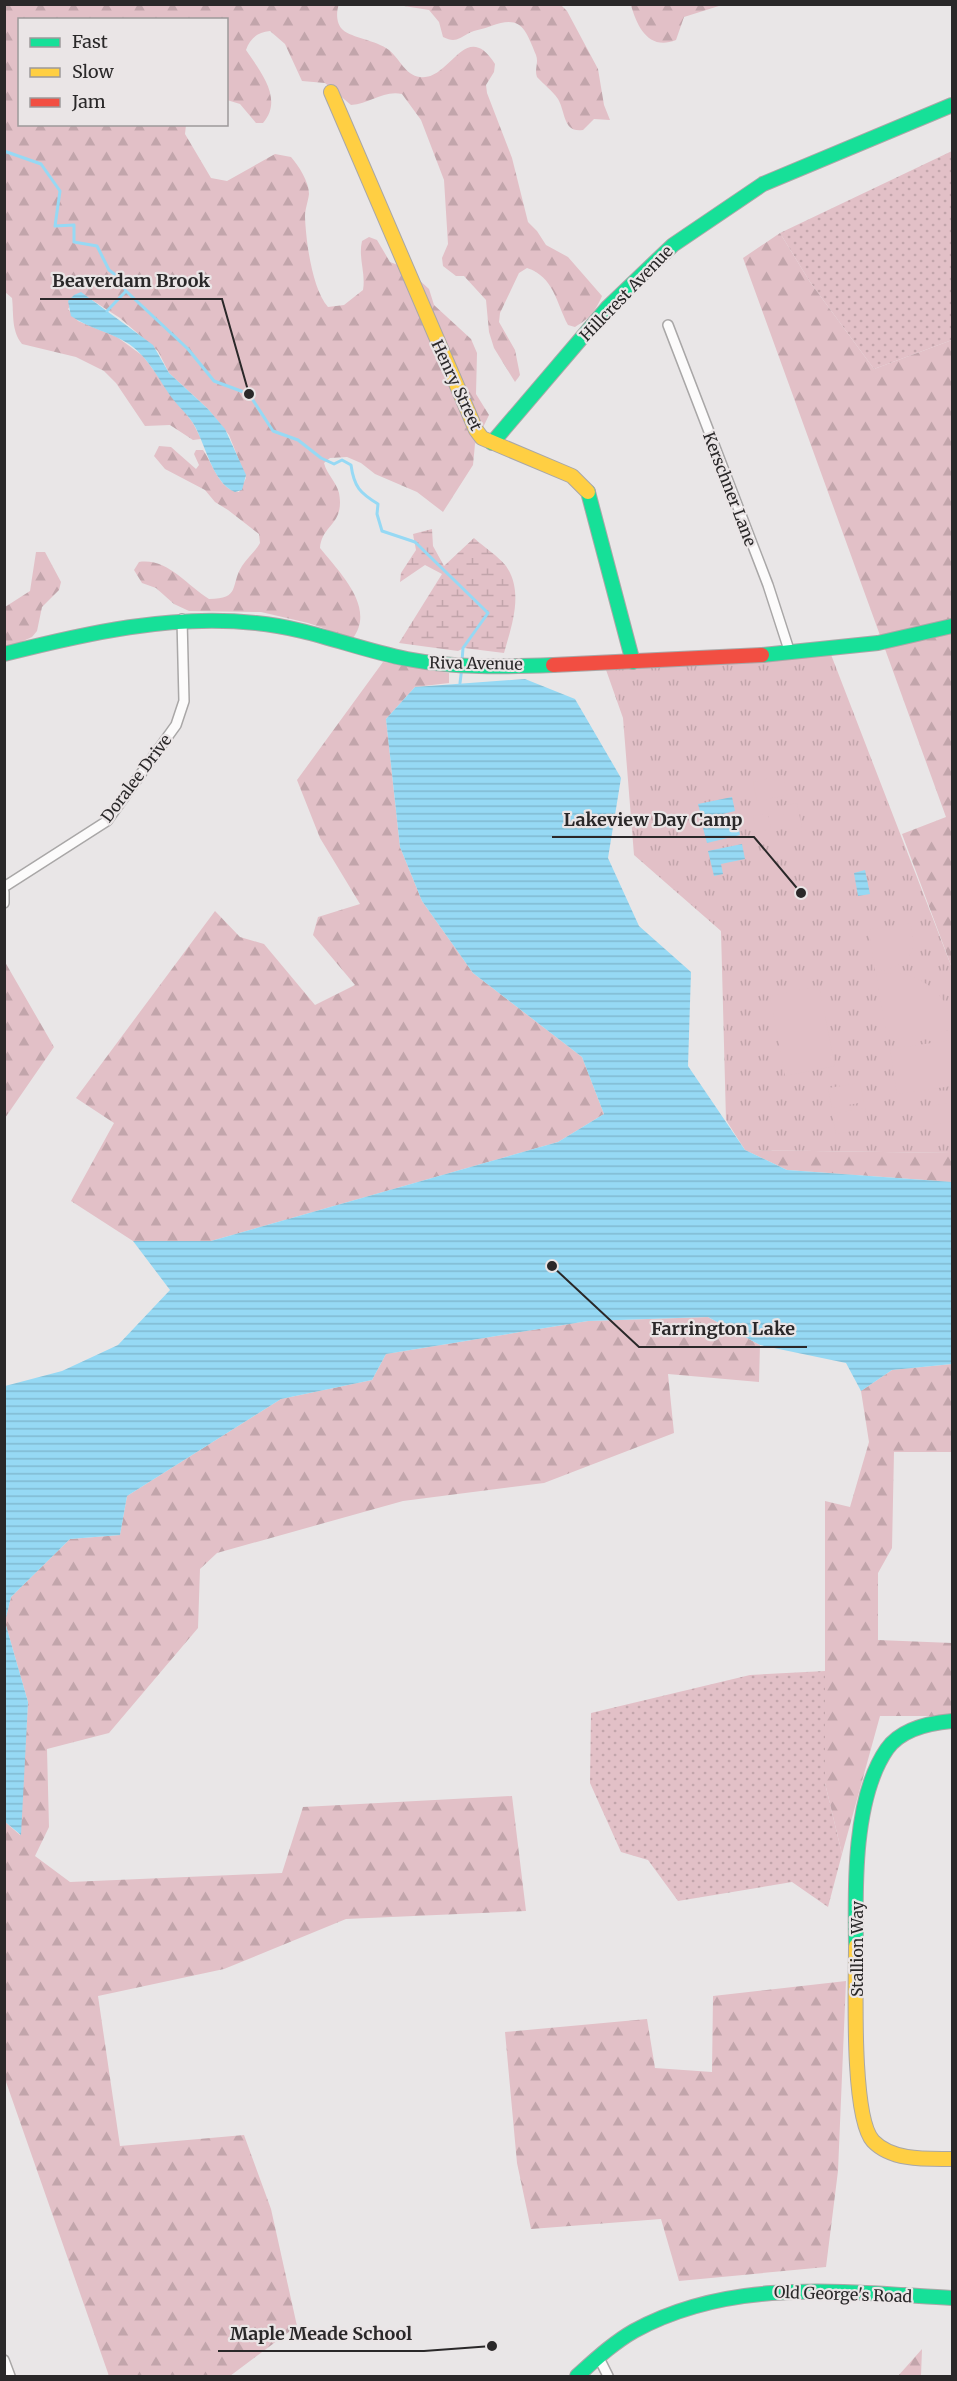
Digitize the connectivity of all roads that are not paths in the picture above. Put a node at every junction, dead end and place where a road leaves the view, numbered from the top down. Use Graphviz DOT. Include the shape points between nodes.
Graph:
graph roads {
  1 [pos="332,92"];
  2 [pos="952,105"];
  3 [pos="668,325"];
  4 [pos="492,443"];
  5 [pos="182,619"];
  6 [pos="952,626"];
  7 [pos="790,653"];
  8 [pos="4,654"];
  9 [pos="633,662"];
  10 [pos="4,887"];
  11 [pos="4,892"];
  12 [pos="4,903"];
  13 [pos="952,1721"];
  14 [pos="952,2159"];
  15 [pos="952,2298"];
  16 [pos="599,2358"];
  17 [pos="4,2360"];
  18 [pos="10,2376"];
  19 [pos="577,2376"];
  20 [pos="608,2376"];
  1 -- 4 [label="street, Henry Street" via="452,379 476,430"];
  2 -- 4 [label="street, Hillcrest Avenue" via="763,184 673,245 608,308"];
  3 -- 7 [label="street, Kerschner Lane" via="768,585"];
  4 -- 9 [label="street, Henry Street" via="572,476 590,494"];
  5 -- 8 [label="street, Riva Avenue" via="114,628"];
  5 -- 9 [label="street, Riva Avenue" via="256,622 297,629 384,655 423,662"];
  5 -- 10 [label="street, Doralee Drive" via="184,701 176,725 107,821"];
  6 -- 7 [label="street, Riva Avenue" via="871,645"];
  7 -- 9 [label="street, Riva Avenue"];
  11 -- 12 [label="street"];
  13 -- 14 [label="street, Stallion Way" via="912,1729 887,1748 870,1778 864,1802 856,1908 860,2106 864,2124 873,2141 910,2158"];
  15 -- 16 [label="street, Old George's Road" via="780,2290 711,2302 668,2315 634,2331"];
  16 -- 19 [label="street, Old George's Road"];
  16 -- 20 [label="street"];
  17 -- 18 [label="street"];
}
